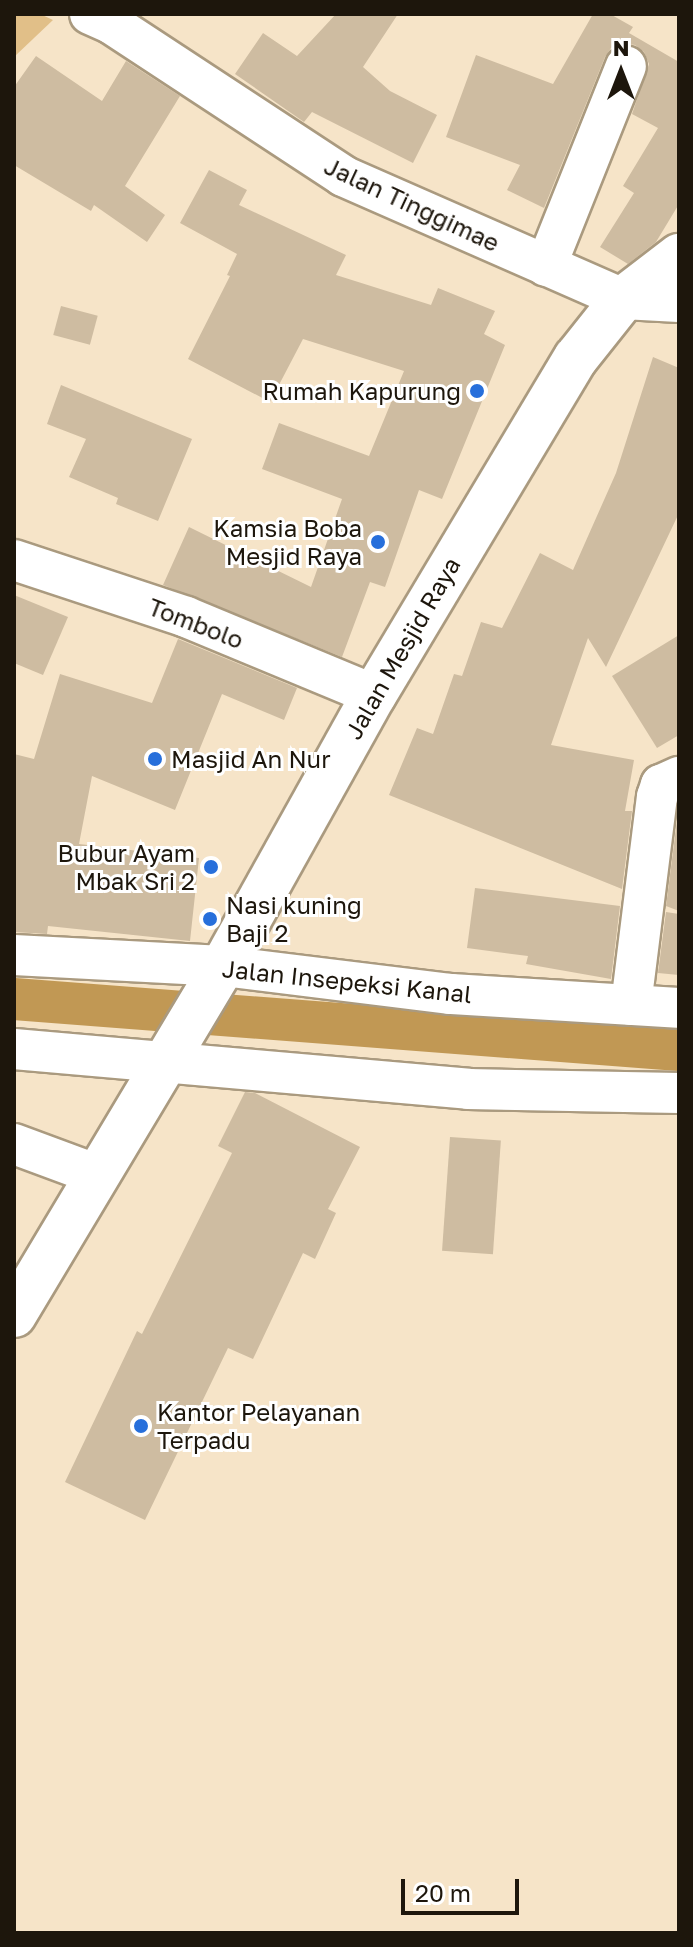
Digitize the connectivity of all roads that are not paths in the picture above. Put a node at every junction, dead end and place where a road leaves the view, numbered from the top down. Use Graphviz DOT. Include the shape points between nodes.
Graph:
graph roads {
  1 [pos="90,14"];
  2 [pos="626,66"];
  3 [pos="679,256"];
  4 [pos="546,266"];
  5 [pos="623,299"];
  6 [pos="679,302"];
  7 [pos="14,560"];
  8 [pos="374,695"];
  9 [pos="679,777"];
  10 [pos="14,955"];
  11 [pos="219,973"];
  12 [pos="631,1005"];
  13 [pos="679,1008"];
  14 [pos="14,1049"];
  15 [pos="169,1058"];
  16 [pos="679,1093"];
  17 [pos="14,1144"];
  18 [pos="98,1175"];
  19 [pos="14,1315"];
  1 -- 4 [label="street, Jalan Tinggimae" via="343,176"];
  2 -- 4 [label="street"];
  3 -- 5 [label="street, Jalan Mesjid Raya"];
  4 -- 5 [label="street, Jalan Tinggimae"];
  5 -- 6 [label="street"];
  5 -- 8 [label="street, Jalan Mesjid Raya" via="576,358"];
  7 -- 8 [label="street, Tombolo" via="186,617"];
  8 -- 11 [label="street, Jalan Mesjid Raya"];
  9 -- 12 [label="street" via="661,785 657,797"];
  10 -- 11 [label="street, Jalan Insepeksi Kanal"];
  11 -- 12 [label="street, Jalan Insepeksi Kanal"];
  11 -- 15 [label="street, Jalan Mesjid Raya"];
  12 -- 13 [label="street, Jalan Insepeksi Kanal"];
  14 -- 15 [label="street"];
  15 -- 16 [label="street" via="468,1089"];
  15 -- 18 [label="street, Jalan Mesjid Raya"];
  17 -- 18 [label="street"];
  18 -- 19 [label="street, Jalan Mesjid Raya"];
}
